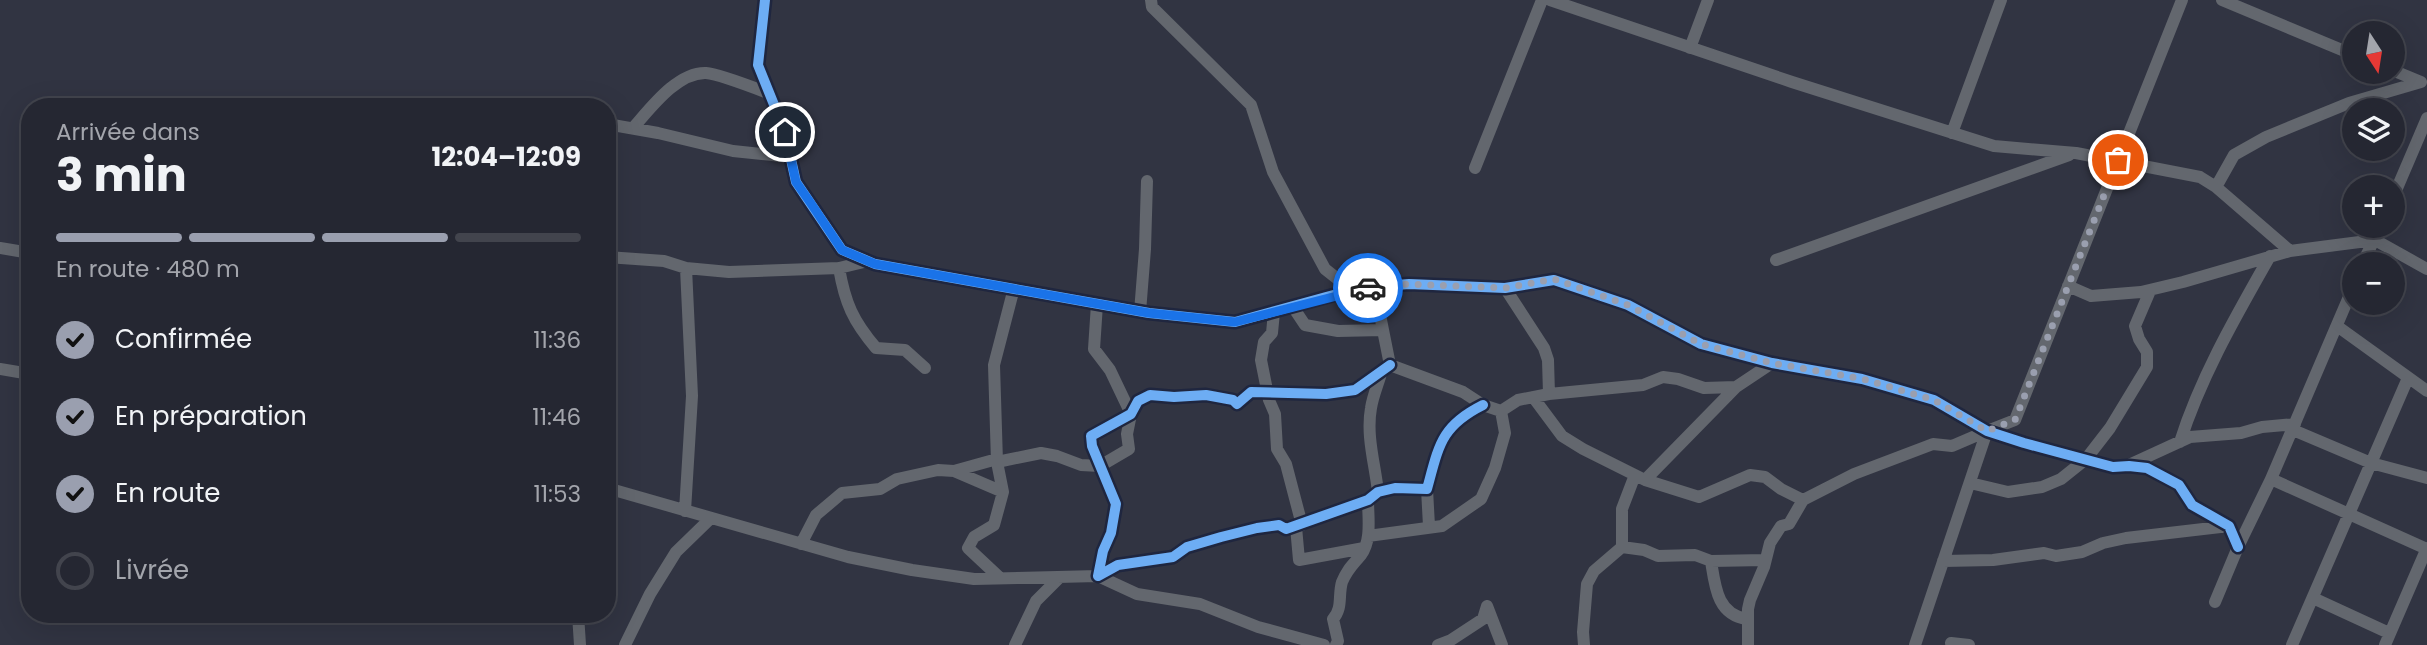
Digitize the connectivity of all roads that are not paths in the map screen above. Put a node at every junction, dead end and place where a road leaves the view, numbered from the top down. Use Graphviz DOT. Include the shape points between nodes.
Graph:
graph roads {
  1 [pos="765,0"];
  2 [pos="1151,0"];
  3 [pos="1542,0"];
  4 [pos="1550,0"];
  5 [pos="1708,0"];
  6 [pos="2001,0"];
  7 [pos="2182,0"];
  8 [pos="2222,0"];
  9 [pos="1690,48"];
  10 [pos="2342,50"];
  11 [pos="2405,75"];
  12 [pos="2424,83"];
  13 [pos="768,93"];
  14 [pos="2427,118"];
  15 [pos="616,125"];
  16 [pos="634,128"];
  17 [pos="1952,133"];
  18 [pos="2076,153"];
  19 [pos="791,158"];
  20 [pos="2118,160"];
  21 [pos="1475,168"];
  22 [pos="2403,175"];
  23 [pos="1147,181"];
  24 [pos="2216,187"];
  25 [pos="2375,240"];
  26 [pos="0,248"];
  27 [pos="2290,250"];
  28 [pos="21,252"];
  29 [pos="2368,252"];
  30 [pos="2270,256"];
  31 [pos="616,258"];
  32 [pos="1776,260"];
  33 [pos="868,261"];
  34 [pos="686,268"];
  35 [pos="839,268"];
  36 [pos="2427,269"];
  37 [pos="2068,286"];
  38 [pos="1014,288"];
  39 [pos="1359,288"];
  40 [pos="1505,288"];
  41 [pos="2150,290"];
  42 [pos="1097,304"];
  43 [pos="1293,307"];
  44 [pos="1140,312"];
  45 [pos="1273,312"];
  46 [pos="2342,314"];
  47 [pos="2337,326"];
  48 [pos="1383,330"];
  49 [pos="1772,363"];
  50 [pos="925,368"];
  51 [pos="1386,368"];
  52 [pos="0,369"];
  53 [pos="21,372"];
  54 [pos="2408,378"];
  55 [pos="1736,387"];
  56 [pos="2427,391"];
  57 [pos="1268,393"];
  58 [pos="1549,394"];
  59 [pos="1533,397"];
  60 [pos="1483,405"];
  61 [pos="1501,411"];
  62 [pos="1131,414"];
  63 [pos="2294,427"];
  64 [pos="1987,431"];
  65 [pos="2180,442"];
  66 [pos="2086,459"];
  67 [pos="997,460"];
  68 [pos="2371,463"];
  69 [pos="1100,466"];
  70 [pos="2129,466"];
  71 [pos="954,471"];
  72 [pos="1640,478"];
  73 [pos="2427,478"];
  74 [pos="2272,479"];
  75 [pos="1970,482"];
  76 [pos="1427,489"];
  77 [pos="616,491"];
  78 [pos="1003,492"];
  79 [pos="1373,496"];
  80 [pos="1803,500"];
  81 [pos="685,511"];
  82 [pos="2349,515"];
  83 [pos="711,518"];
  84 [pos="1298,526"];
  85 [pos="1429,526"];
  86 [pos="2229,526"];
  87 [pos="1366,542"];
  88 [pos="801,544"];
  89 [pos="1622,547"];
  90 [pos="2238,547"];
  91 [pos="2427,548"];
  92 [pos="1765,560"];
  93 [pos="1711,561"];
  94 [pos="1943,561"];
  95 [pos="1098,576"];
  96 [pos="1000,578"];
  97 [pos="1059,578"];
  98 [pos="2313,598"];
  99 [pos="2215,601"];
  100 [pos="1747,619"];
  101 [pos="579,623"];
  102 [pos="2387,639"];
  103 [pos="1951,643"];
  104 [pos="580,645"];
  105 [pos="625,645"];
  106 [pos="1015,645"];
  107 [pos="1324,645"];
  108 [pos="1336,645"];
  109 [pos="1438,645"];
  110 [pos="1502,645"];
  111 [pos="1584,645"];
  112 [pos="1748,645"];
  113 [pos="1915,645"];
  114 [pos="1969,645"];
  115 [pos="2292,645"];
  1 -- 13 [label="street" via="758,65"];
  2 -- 39 [label="street" via="1152,7 1251,106 1273,172 1325,268 1344,284"];
  3 -- 21 [label="street"];
  4 -- 9 [label="street"];
  5 -- 9 [label="street"];
  6 -- 17 [label="street"];
  7 -- 20 [label="street"];
  8 -- 10 [label="street"];
  9 -- 17 [label="street"];
  11 -- 12 [label="street"];
  12 -- 24 [label="street" via="2349,103 2266,137 2234,155"];
  13 -- 16 [label="street" via="703,73 669,88"];
  13 -- 19 [label="street"];
  14 -- 22 [label="street"];
  15 -- 16 [label="street"];
  16 -- 19 [label="street" via="733,151"];
  17 -- 18 [label="street" via="1994,146"];
  18 -- 20 [label="street"];
  18 -- 32 [label="street"];
  19 -- 33 [label="street" via="796,182 842,250"];
  20 -- 24 [label="street" via="2200,177"];
  20 -- 37 [label="street"];
  23 -- 44 [label="street"];
  24 -- 27 [label="street"];
  25 -- 27 [label="street"];
  25 -- 29 [label="street"];
  25 -- 36 [label="street"];
  26 -- 28 [label="street"];
  27 -- 30 [label="street"];
  30 -- 41 [label="street"];
  30 -- 65 [label="street" via="2199,390"];
  31 -- 34 [label="street" via="664,261"];
  33 -- 35 [label="street"];
  33 -- 38 [label="street"];
  34 -- 35 [label="street" via="729,272"];
  34 -- 81 [label="street" via="692,396"];
  35 -- 50 [label="street" via="856,324 876,348 905,350"];
  37 -- 41 [label="street" via="2091,296"];
  37 -- 64 [label="street" via="2015,420"];
  38 -- 42 [label="street"];
  38 -- 67 [label="street" via="994,365"];
  39 -- 40 [label="street" via="1409,284"];
  39 -- 43 [label="street"];
  39 -- 48 [label="street" via="1380,315"];
  40 -- 49 [label="street" via="1554,279 1628,305 1701,344"];
  40 -- 58 [label="street" via="1544,348"];
  41 -- 66 [label="street" via="2135,326 2147,352 2147,367"];
  42 -- 44 [label="street"];
  42 -- 62 [label="street" via="1094,349 1110,370"];
  43 -- 45 [label="street"];
  43 -- 48 [label="street" via="1305,325 1338,331"];
  44 -- 45 [label="street" via="1235,322"];
  45 -- 57 [label="street" via="1272,333 1264,342 1261,360"];
  46 -- 47 [label="street"];
  47 -- 54 [label="street"];
  47 -- 63 [label="street"];
  48 -- 51 [label="street"];
  49 -- 55 [label="street"];
  49 -- 64 [label="street" via="1863,379 1934,400"];
  51 -- 57 [label="street" via="1355,390"];
  51 -- 60 [label="street" via="1463,392"];
  51 -- 79 [label="street" via="1371,404"];
  52 -- 53 [label="street"];
  54 -- 56 [label="street"];
  54 -- 68 [label="street"];
  55 -- 58 [label="street" via="1704,388 1663,377 1643,385"];
  55 -- 72 [label="street"];
  57 -- 62 [label="street" via="1251,392 1237,404 1206,395 1150,395 1138,401"];
  57 -- 84 [label="street" via="1275,414 1277,449 1286,464"];
  58 -- 59 [label="street"];
  59 -- 61 [label="street"];
  59 -- 72 [label="street" via="1562,436"];
  60 -- 61 [label="street"];
  60 -- 76 [label="street" via="1450,428 1438,449"];
  61 -- 85 [label="street" via="1505,433 1480,499 1442,526"];
  62 -- 69 [label="street" via="1129,449"];
  62 -- 69 [label="street" via="1091,436"];
  63 -- 65 [label="street" via="2262,427"];
  63 -- 68 [label="street"];
  63 -- 74 [label="street"];
  64 -- 66 [label="street"];
  64 -- 75 [label="street"];
  64 -- 80 [label="street" via="1952,446 1933,444 1854,474"];
  65 -- 70 [label="street"];
  66 -- 70 [label="street" via="2112,467"];
  66 -- 75 [label="street" via="2061,480 2042,487 2008,492"];
  67 -- 69 [label="street" via="1041,453"];
  67 -- 71 [label="street"];
  67 -- 78 [label="street"];
  68 -- 73 [label="street"];
  68 -- 82 [label="street"];
  69 -- 95 [label="street" via="1116,504"];
  70 -- 86 [label="street" via="2147,468 2179,485 2192,505"];
  71 -- 78 [label="street"];
  71 -- 88 [label="street" via="938,470 897,479 880,489 842,494 816,514"];
  72 -- 80 [label="street" via="1699,497 1750,475 1765,477"];
  72 -- 89 [label="street" via="1622,509"];
  74 -- 82 [label="street"];
  74 -- 90 [label="street"];
  75 -- 94 [label="street"];
  76 -- 79 [label="street" via="1395,488"];
  76 -- 85 [label="street"];
  77 -- 81 [label="street"];
  78 -- 96 [label="street" via="994,525 974,537 968,548"];
  79 -- 84 [label="street"];
  79 -- 87 [label="street"];
  80 -- 92 [label="street" via="1789,524 1781,526 1770,543"];
  81 -- 83 [label="street"];
  82 -- 91 [label="street"];
  82 -- 98 [label="street"];
  83 -- 88 [label="street"];
  83 -- 105 [label="street" via="676,552"];
  84 -- 87 [label="street" via="1300,561"];
  84 -- 95 [label="street" via="1245,530 1187,547 1173,557 1118,565"];
  85 -- 87 [label="street"];
  86 -- 90 [label="street"];
  86 -- 94 [label="street" via="2126,538 2056,556 2044,553"];
  87 -- 108 [label="street" via="1341,586 1339,610 1333,619"];
  88 -- 96 [label="street" via="912,570"];
  89 -- 93 [label="street"];
  89 -- 111 [label="street" via="1594,571 1587,584"];
  90 -- 99 [label="street"];
  91 -- 102 [label="street"];
  92 -- 93 [label="street"];
  92 -- 100 [label="street"];
  93 -- 100 [label="street" via="1724,608 1736,618"];
  94 -- 113 [label="street"];
  95 -- 97 [label="street"];
  95 -- 107 [label="street" via="1137,594 1200,604"];
  96 -- 97 [label="street"];
  97 -- 106 [label="street" via="1036,601"];
  98 -- 102 [label="street"];
  98 -- 115 [label="street"];
  100 -- 112 [label="street"];
  101 -- 104 [label="street"];
  103 -- 114 [label="street"];
  109 -- 110 [label="street" via="1483,619 1487,606"];
}
